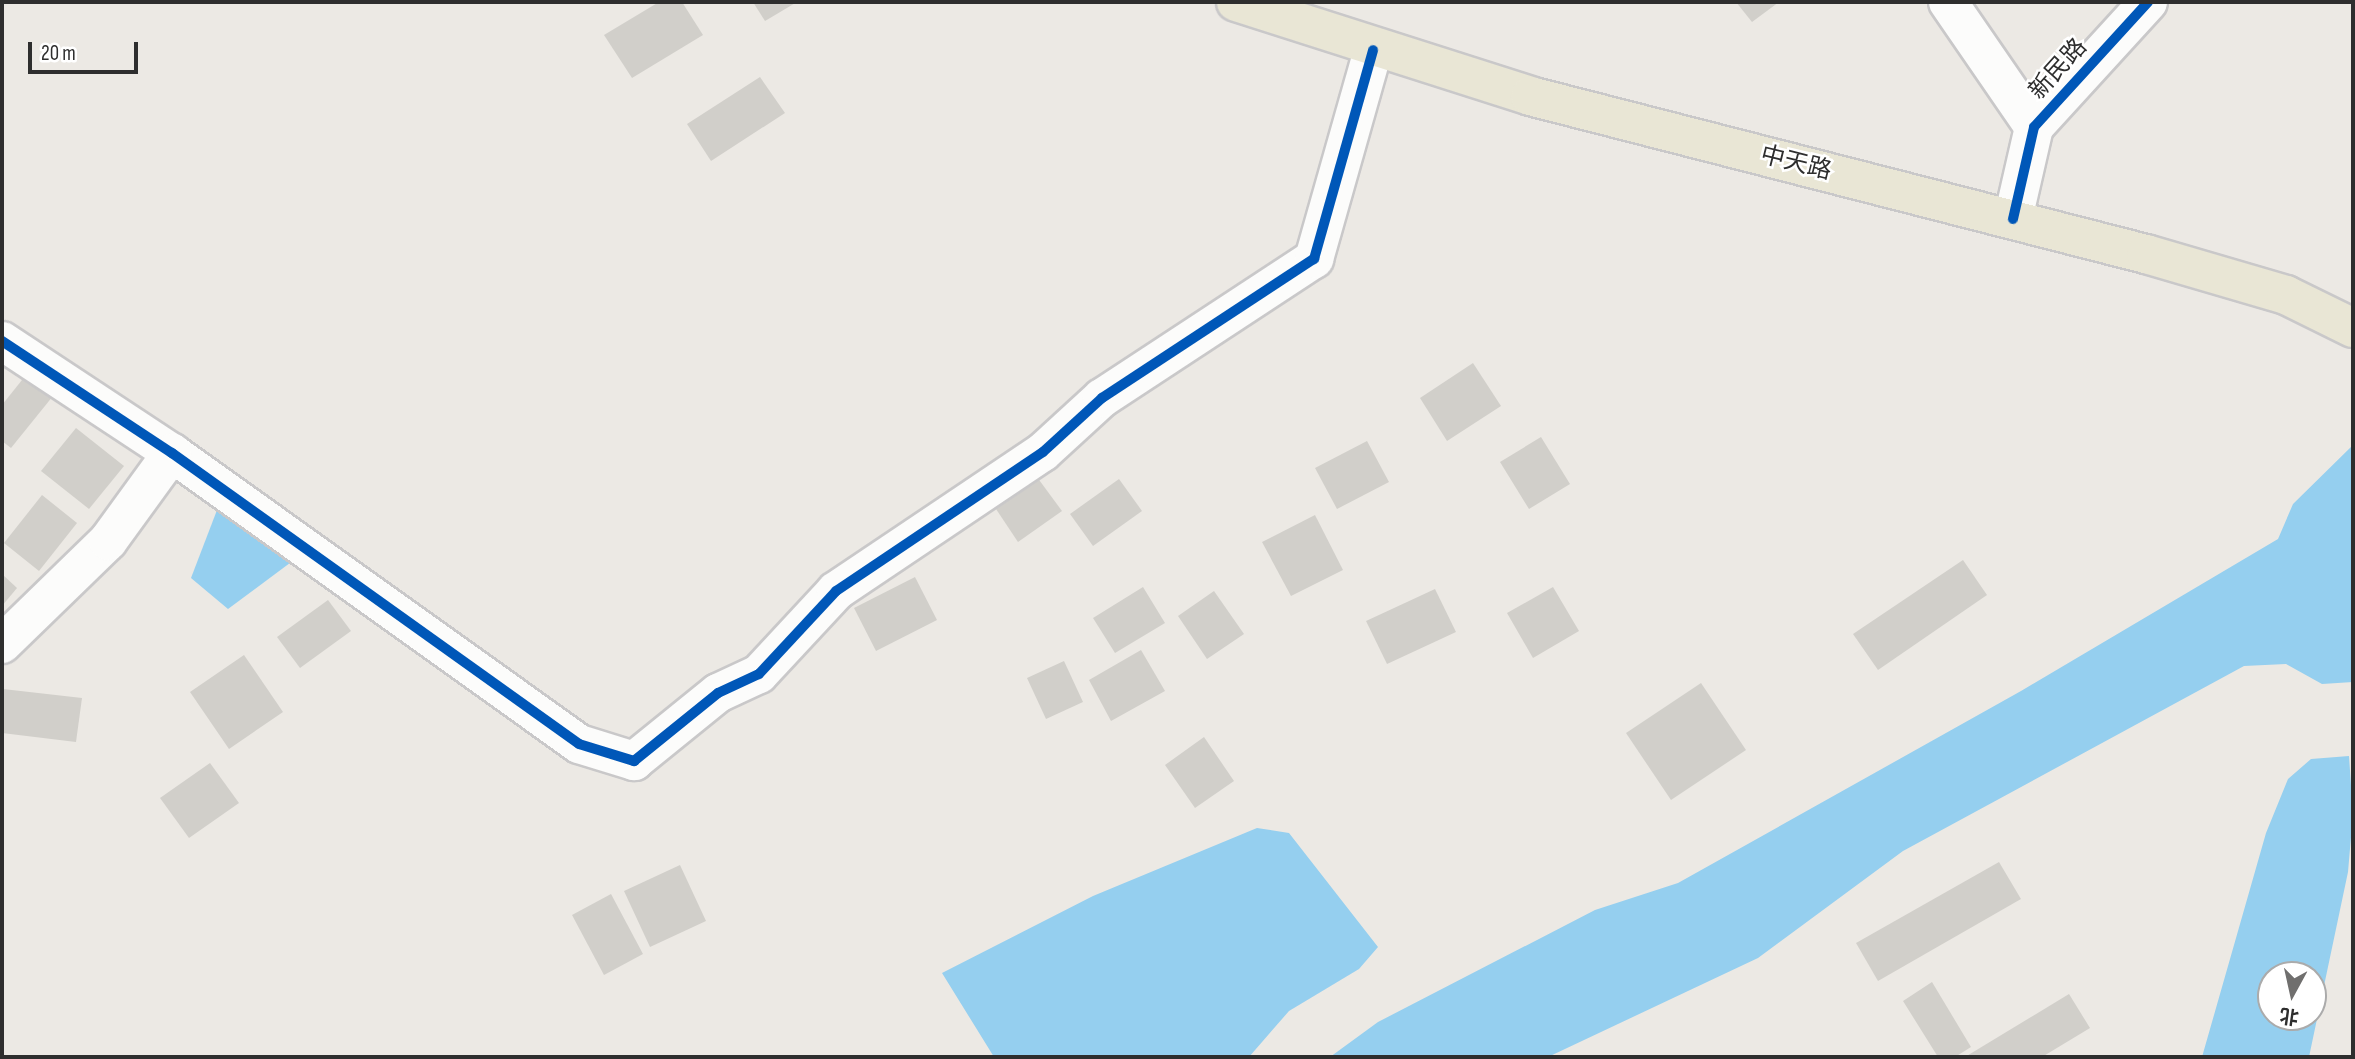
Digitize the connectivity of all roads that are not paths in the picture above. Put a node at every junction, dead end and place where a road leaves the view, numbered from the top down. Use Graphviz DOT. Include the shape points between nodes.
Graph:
graph roads {
  1 [pos="1236,2"];
  2 [pos="1948,2"];
  3 [pos="2148,2"];
  4 [pos="1373,50"];
  5 [pos="2034,127"];
  6 [pos="2013,219"];
  7 [pos="2353,328"];
  8 [pos="2,341"];
  9 [pos="172,453"];
  10 [pos="2,644"];
  1 -- 4 [label="main road, 中天路"];
  2 -- 5 [label="street"];
  3 -- 5 [label="street, 新民路"];
  4 -- 6 [label="main road, 中天路" via="1530,96"];
  4 -- 9 [label="street" via="1314,259 1102,398 1043,452 836,591 760,674 718,693 634,761 579,744"];
  5 -- 6 [label="street, 新民路"];
  6 -- 7 [label="main road, 中天路" via="2286,295"];
  8 -- 9 [label="street"];
  9 -- 10 [label="street" via="108,541"];
}
